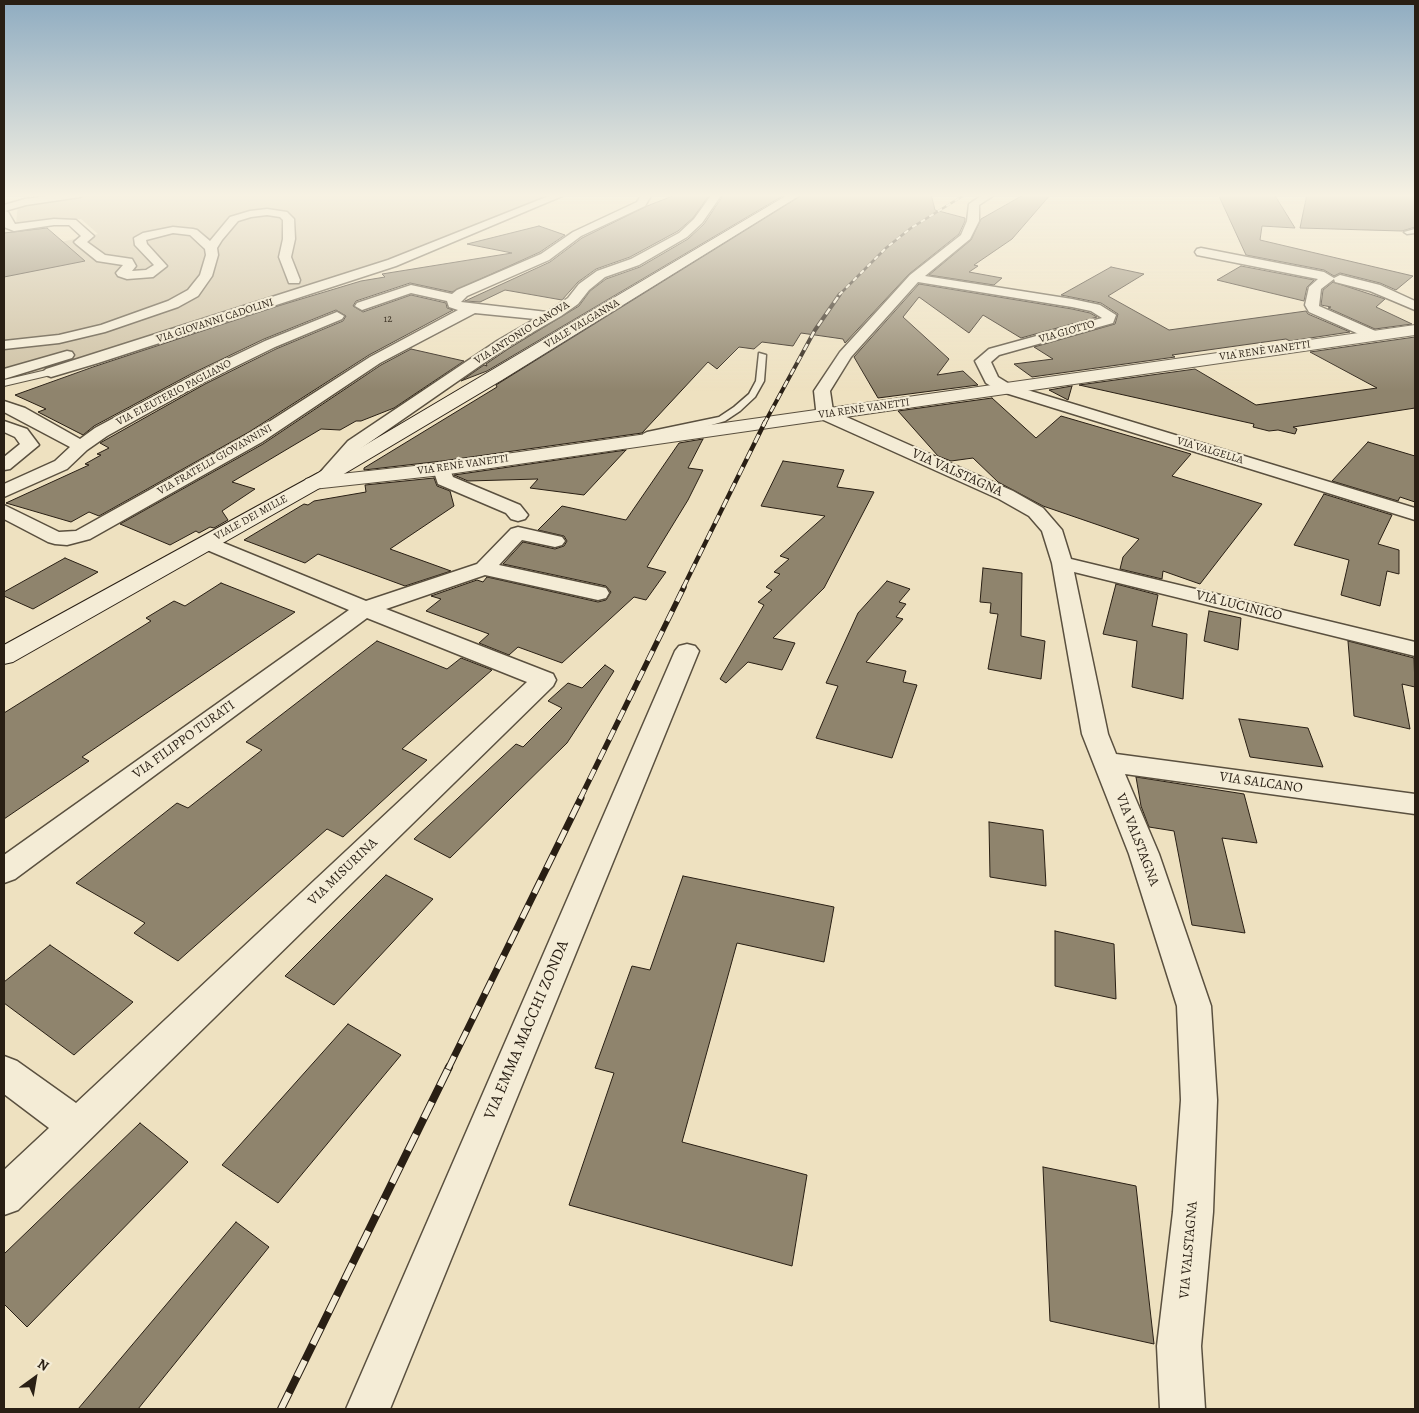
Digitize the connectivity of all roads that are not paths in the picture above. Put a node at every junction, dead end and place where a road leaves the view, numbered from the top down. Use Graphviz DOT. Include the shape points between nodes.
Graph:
graph roads {
  1 [pos="114,260"];
  2 [pos="155,260"];
  3 [pos="211,260"];
  4 [pos="287,260"];
  5 [pos="400,260"];
  6 [pos="538,260"];
  7 [pos="639,260"];
  8 [pos="687,260"];
  9 [pos="937,260"];
  10 [pos="1242,260"];
  11 [pos="350,262"];
  12 [pos="392,263"];
  13 [pos="915,278"];
  14 [pos="1340,280"];
  15 [pos="454,299"];
  16 [pos="362,306"];
  17 [pos="1415,306"];
  18 [pos="471,309"];
  19 [pos="243,312"];
  20 [pos="338,316"];
  21 [pos="550,317"];
  22 [pos="1415,330"];
  23 [pos="1375,336"];
  24 [pos="270,344"];
  25 [pos="4,345"];
  26 [pos="762,355"];
  27 [pos="51,372"];
  28 [pos="4,374"];
  29 [pos="496,376"];
  30 [pos="4,383"];
  31 [pos="1005,388"];
  32 [pos="4,406"];
  33 [pos="825,414"];
  34 [pos="4,426"];
  35 [pos="640,440"];
  36 [pos="81,446"];
  37 [pos="4,465"];
  38 [pos="442,469"];
  39 [pos="319,480"];
  40 [pos="4,491"];
  41 [pos="4,511"];
  42 [pos="1415,514"];
  43 [pos="518,515"];
  44 [pos="555,541"];
  45 [pos="207,543"];
  46 [pos="1062,563"];
  47 [pos="484,568"];
  48 [pos="598,593"];
  49 [pos="365,609"];
  50 [pos="1415,648"];
  51 [pos="687,651"];
  52 [pos="4,656"];
  53 [pos="1107,762"];
  54 [pos="1415,804"];
  55 [pos="4,871"];
  56 [pos="4,1073"];
  57 [pos="77,1126"];
  58 [pos="4,1196"];
  59 [pos="368,1409"];
  60 [pos="1183,1409"];
  1 -- 2 [label="street" via="128,262 130,266 122,273 127,276 149,274 161,266"];
  3 -- 25 [label="street" via="206,276 193,293 173,304 104,328 59,339"];
  4 -- 28 [label="street" via="299,279"];
  5 -- 12 [label="street, VIA GIOVANNI CADOLINI"];
  6 -- 15 [label="street"];
  7 -- 21 [label="street, VIA ANTONIO CANOVA" via="601,274 573,301"];
  8 -- 29 [label="main road, VIALE VALGANNA"];
  9 -- 13 [label="street"];
  10 -- 23 [label="street" via="1328,278 1315,287 1314,309"];
  11 -- 12 [label="street" via="380,260"];
  12 -- 19 [label="street, VIA GIOVANNI CADOLINI"];
  13 -- 31 [label="street, VIA GIOTTO" via="1072,303 1109,315 1108,320 994,352 983,361 992,380"];
  13 -- 33 [label="street" via="845,355 822,391"];
  14 -- 17 [label="street" via="1375,288"];
  15 -- 16 [label="street" via="411,289"];
  15 -- 18 [label="street" via="454,304"];
  18 -- 21 [label="street"];
  18 -- 41 [label="street, VIA FRATELLI GIOVANNINI" via="369,363 256,438 83,535 55,538"];
  19 -- 24 [label="street"];
  19 -- 27 [label="street, VIA GIOVANNI CADOLINI"];
  20 -- 24 [label="street, VIA ELEUTERIO PAGLIANO"];
  21 -- 39 [label="street, VIA ANTONIO CANOVA" via="502,344 354,445"];
  22 -- 23 [label="main road, VIA RENÈ VANETTI"];
  23 -- 31 [label="main road, VIA RENÈ VANETTI"];
  24 -- 36 [label="street, VIA ELEUTERIO PAGLIANO" via="123,419"];
  26 -- 35 [label="lane" via="760,381 752,395 737,409 705,424 650,434"];
  27 -- 30 [label="street, VIA GIOVANNI CADOLINI"];
  29 -- 39 [label="main road, VIALE DEI MILLE"];
  31 -- 33 [label="main road, VIA RENÈ VANETTI"];
  31 -- 42 [label="street, VIA VALGELLA"];
  32 -- 36 [label="street"];
  33 -- 35 [label="main road, VIA RENÈ VANETTI"];
  33 -- 46 [label="street, VIA VALSTAGNA" via="1006,495 1036,512 1052,530"];
  34 -- 37 [label="street" via="21,433 30,445"];
  35 -- 38 [label="main road, VIA RENÈ VANETTI"];
  36 -- 40 [label="street, VIA ELEUTERIO PAGLIANO" via="61,465"];
  38 -- 39 [label="main road, VIA RENÈ VANETTI"];
  38 -- 43 [label="street" via="449,483 513,509"];
  39 -- 45 [label="main road, VIALE DEI MILLE"];
  44 -- 47 [label="street" via="518,533"];
  45 -- 49 [label="street, VIA MISURINA"];
  45 -- 52 [label="main road, VIALE DEI MILLE"];
  46 -- 50 [label="street, VIA LUCINICO"];
  46 -- 53 [label="street, VIA VALSTAGNA" via="1095,734"];
  47 -- 48 [label="street"];
  47 -- 49 [label="street"];
  49 -- 55 [label="street, VIA FILIPPO TURATI"];
  49 -- 57 [label="street, VIA MISURINA" via="544,680"];
  51 -- 59 [label="street, VIA EMMA MACCHI ZONDA"];
  53 -- 54 [label="street, VIA SALCANO"];
  53 -- 60 [label="street, VIA VALSTAGNA" via="1144,854 1194,1006 1198,1100 1193,1212 1179,1346"];
  56 -- 57 [label="street"];
  57 -- 58 [label="street, VIA MISURINA"];
}
